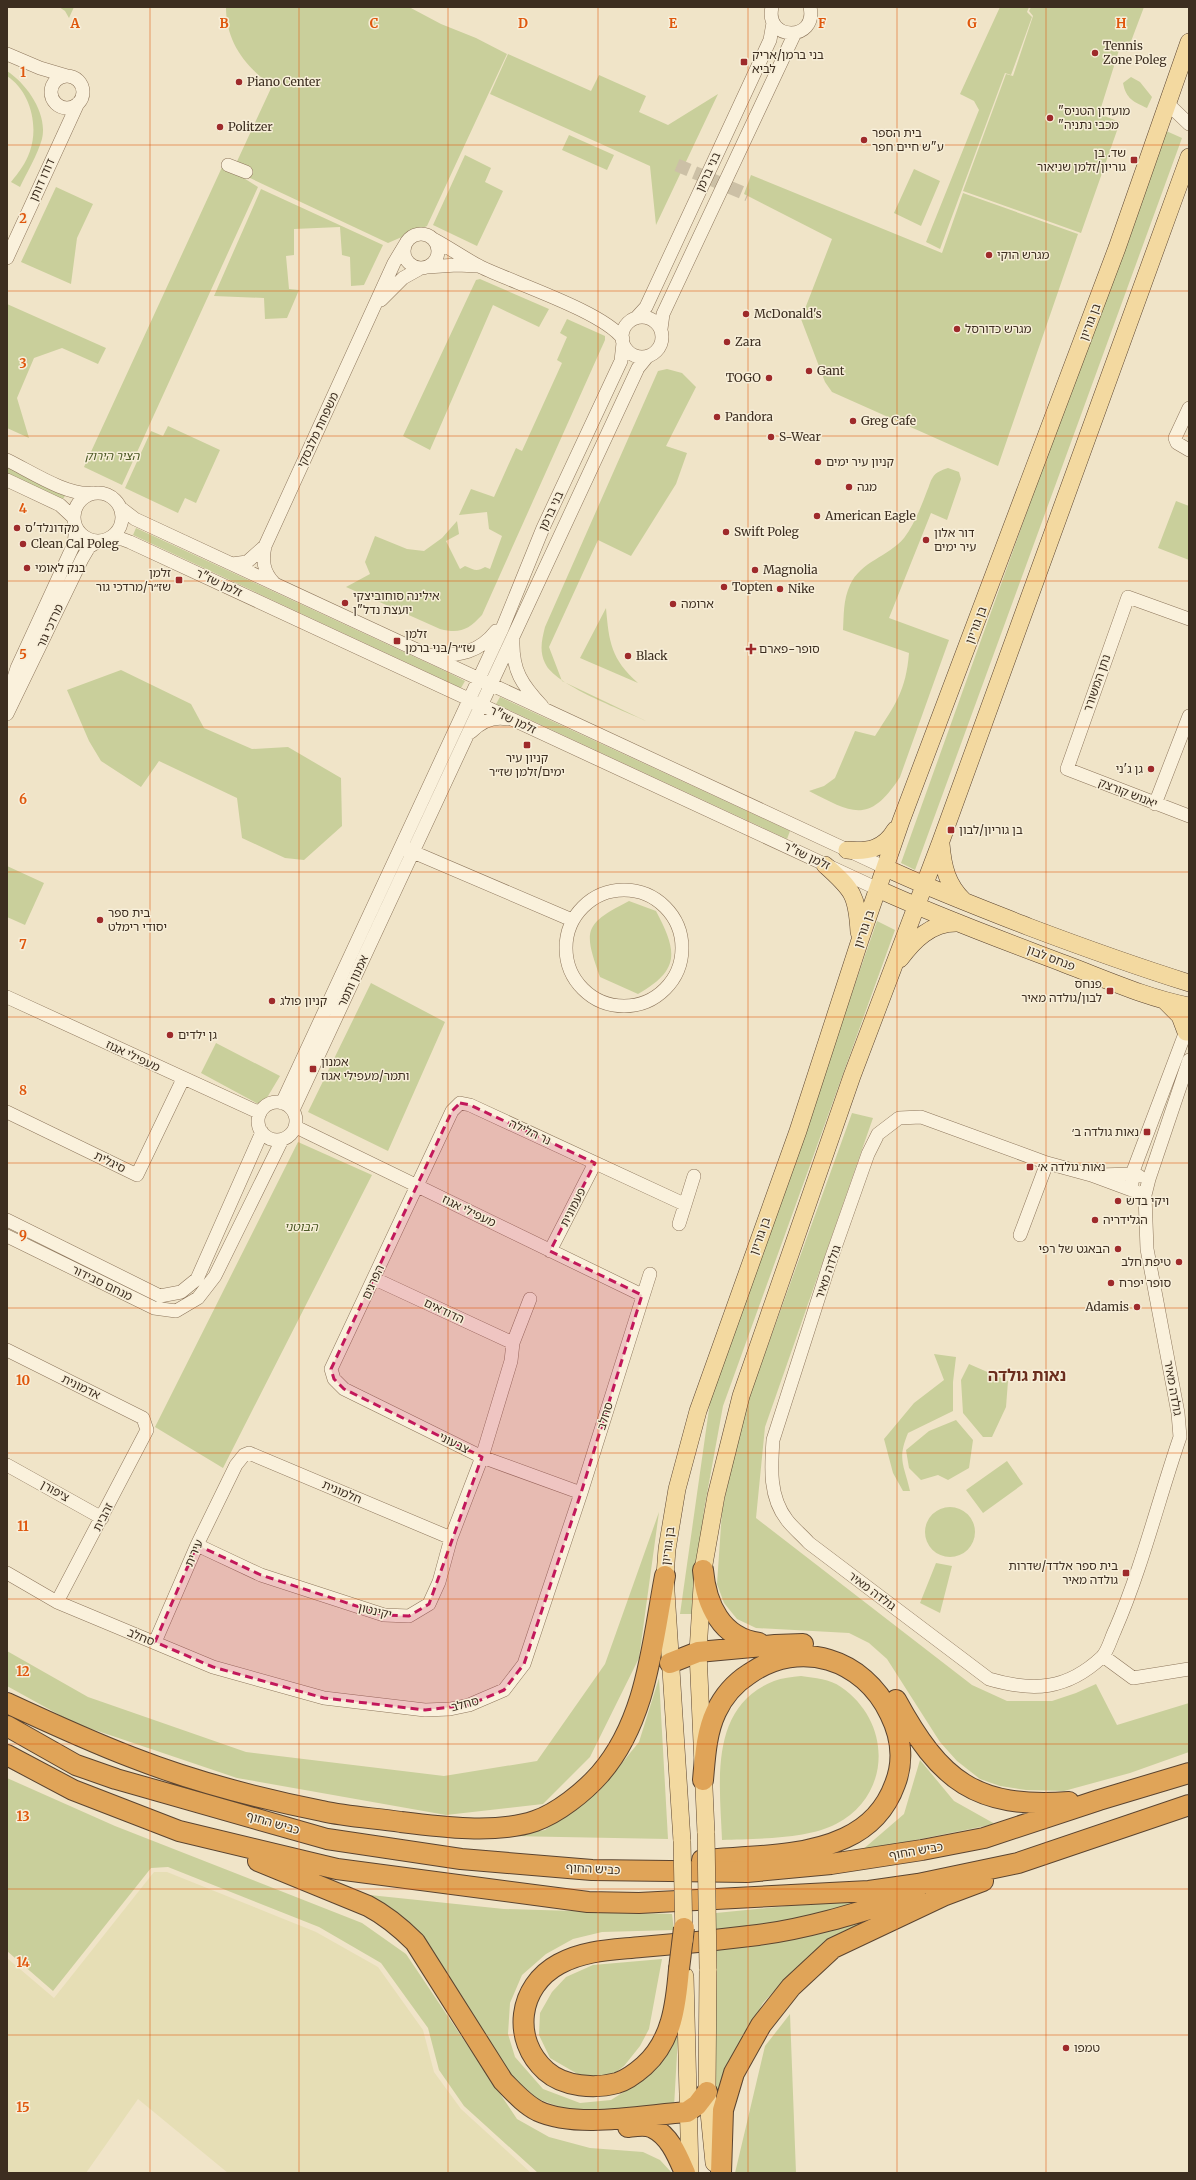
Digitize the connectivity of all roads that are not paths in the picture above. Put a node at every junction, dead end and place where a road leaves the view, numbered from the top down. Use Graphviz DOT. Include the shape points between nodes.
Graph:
graph roads {
  1 [pos="762,7"];
  2 [pos="810,7"];
  3 [pos="772,16"];
  4 [pos="795,33"];
  5 [pos="1189,42"];
  6 [pos="13,57"];
  7 [pos="68,76"];
  8 [pos="53,97"];
  9 [pos="78,103"];
  10 [pos="1167,103"];
  11 [pos="1189,109"];
  12 [pos="1189,124"];
  13 [pos="58,145"];
  14 [pos="1189,157"];
  15 [pos="228,164"];
  16 [pos="246,172"];
  17 [pos="433,239"];
  18 [pos="406,243"];
  19 [pos="7,258"];
  20 [pos="480,266"];
  21 [pos="424,267"];
  22 [pos="581,311"];
  23 [pos="371,315"];
  24 [pos="634,319"];
  25 [pos="661,329"];
  26 [pos="623,341"];
  27 [pos="647,357"];
  28 [pos="1189,408"];
  29 [pos="1189,450"];
  30 [pos="7,460"];
  31 [pos="7,480"];
  32 [pos="94,493"];
  33 [pos="122,510"];
  34 [pos="75,523"];
  35 [pos="103,540"];
  36 [pos="265,546"];
  37 [pos="232,564"];
  38 [pos="275,584"];
  39 [pos="514,598"];
  40 [pos="1189,619"];
  41 [pos="514,636"];
  42 [pos="428,655"];
  43 [pos="18,668"];
  44 [pos="479,678"];
  45 [pos="491,684"];
  46 [pos="438,685"];
  47 [pos="7,700"];
  48 [pos="469,700"];
  49 [pos="481,705"];
  50 [pos="546,710"];
  51 [pos="7,714"];
  52 [pos="1189,716"];
  53 [pos="513,720"];
  54 [pos="457,726"];
  55 [pos="467,736"];
  56 [pos="1067,769"];
  57 [pos="1155,804"];
  58 [pos="1189,816"];
  59 [pos="901,821"];
  60 [pos="941,841"];
  61 [pos="401,846"];
  62 [pos="847,850"];
  63 [pos="414,852"];
  64 [pos="825,865"];
  65 [pos="886,868"];
  66 [pos="923,886"];
  67 [pos="878,889"];
  68 [pos="967,903"];
  69 [pos="915,906"];
  70 [pos="572,920"];
  71 [pos="956,923"];
  72 [pos="860,940"];
  73 [pos="890,974"];
  74 [pos="1189,983"];
  75 [pos="7,997"];
  76 [pos="1163,999"];
  77 [pos="1189,1006"];
  78 [pos="1188,1026"];
  79 [pos="1189,1060"];
  80 [pos="1177,1073"];
  81 [pos="183,1078"];
  82 [pos="288,1107"];
  83 [pos="7,1112"];
  84 [pos="260,1113"];
  85 [pos="296,1127"];
  86 [pos="262,1132"];
  87 [pos="282,1140"];
  88 [pos="595,1163"];
  89 [pos="1047,1163"];
  90 [pos="1132,1174"];
  91 [pos="694,1176"];
  92 [pos="1091,1176"];
  93 [pos="1149,1178"];
  94 [pos="416,1186"];
  95 [pos="1132,1190"];
  96 [pos="1145,1195"];
  97 [pos="684,1204"];
  98 [pos="7,1220"];
  99 [pos="679,1224"];
  100 [pos="1020,1235"];
  101 [pos="7,1236"];
  102 [pos="550,1251"];
  103 [pos="650,1274"];
  104 [pos="375,1279"];
  105 [pos="642,1295"];
  106 [pos="530,1299"];
  107 [pos="513,1343"];
  108 [pos="7,1350"];
  109 [pos="334,1378"];
  110 [pos="147,1430"];
  111 [pos="482,1457"];
  112 [pos="7,1465"];
  113 [pos="236,1465"];
  114 [pos="581,1493"];
  115 [pos="102,1518"];
  116 [pos="451,1538"];
  117 [pos="198,1545"];
  118 [pos="703,1570"];
  119 [pos="7,1573"];
  120 [pos="665,1576"];
  121 [pos="57,1602"];
  122 [pos="155,1642"];
  123 [pos="775,1645"];
  124 [pos="698,1652"];
  125 [pos="1103,1656"];
  126 [pos="670,1664"];
  127 [pos="1189,1668"];
  128 [pos="7,1703"];
  129 [pos="7,1726"];
  130 [pos="7,1755"];
  131 [pos="1189,1772"];
  132 [pos="703,1780"];
  133 [pos="1099,1800"];
  134 [pos="1189,1805"];
  135 [pos="179,1832"];
  136 [pos="1109,1834"];
  137 [pos="1018,1863"];
  138 [pos="592,1870"];
  139 [pos="684,1928"];
  140 [pos="682,1967"];
  141 [pos="486,2057"];
  142 [pos="707,2092"];
  143 [pos="687,2112"];
  144 [pos="685,2173"];
  145 [pos="690,2173"];
  146 [pos="716,2173"];
  147 [pos="721,2173"];
  1 -- 3 [label="street"];
  2 -- 4 [label="street" via="807,26"];
  3 -- 4 [label="street" via="782,31"];
  3 -- 24 [label="street, בני ברמן" via="770,40 646,307"];
  4 -- 25 [label="street, בני ברמן" via="663,314"];
  5 -- 10 [label="main road, בן גוריון"];
  6 -- 7 [label="street, דודו דותן"];
  6 -- 8 [label="street, דודו דותן" via="41,75"];
  7 -- 8 [label="street" via="55,82"];
  7 -- 9 [label="street" via="73,77 81,85 83,93"];
  8 -- 9 [label="street" via="62,107 69,108"];
  8 -- 13 [label="street, דודו דותן" via="60,124"];
  9 -- 13 [label="street, דודו דותן"];
  10 -- 11 [label="street"];
  10 -- 12 [label="street"];
  10 -- 59 [label="main road, בן גוריון" via="1117,248"];
  13 -- 19 [label="street, דודו דותן"];
  14 -- 60 [label="main road"];
  15 -- 16 [label="street"];
  17 -- 18 [label="street" via="423,234 415,235"];
  17 -- 20 [label="street"];
  17 -- 21 [label="street" via="438,254 432,264"];
  18 -- 21 [label="street" via="405,256 408,261 412,265"];
  18 -- 23 [label="street, משפחת מלבסקי" via="394,263"];
  20 -- 21 [label="street" via="457,264"];
  20 -- 22 [label="street"];
  21 -- 23 [label="street, משפחת מלבסקי" via="393,287"];
  22 -- 24 [label="street" via="619,321"];
  22 -- 26 [label="street" via="617,330"];
  23 -- 36 [label="street, משפחת מלבסקי"];
  24 -- 25 [label="street" via="648,318"];
  24 -- 26 [label="street" via="625,328"];
  25 -- 27 [label="street" via="661,345"];
  26 -- 27 [label="street" via="626,348 635,356"];
  26 -- 39 [label="street, בני ברמן" via="621,361 543,528"];
  27 -- 41 [label="street, בני ברמן" via="638,368"];
  28 -- 29 [label="street" via="1175,438 1176,443"];
  30 -- 32 [label="street" via="70,490 81,494"];
  31 -- 34 [label="street" via="60,505"];
  32 -- 33 [label="street" via="111,496"];
  32 -- 34 [label="street" via="80,501 75,510"];
  33 -- 35 [label="street" via="122,526 117,534"];
  33 -- 37 [label="street, זלמן שז\"ר" via="135,519"];
  34 -- 35 [label="street" via="85,538"];
  34 -- 43 [label="street, מרדכי גור" via="74,544"];
  35 -- 43 [label="street, מרדכי גור" via="89,547"];
  35 -- 46 [label="street, זלמן שז\"ר" via="122,539 130,542"];
  36 -- 37 [label="street, משפחת מלבסקי" via="247,562"];
  36 -- 38 [label="street, משפחת מלבסקי" via="264,567 268,577"];
  37 -- 38 [label="street, זלמן שז\"ר"];
  38 -- 42 [label="street, זלמן שז\"ר"];
  39 -- 42 [label="street" via="494,633 478,648 459,655"];
  39 -- 44 [label="street, בני ברמן"];
  40 -- 56 [label="street, נתן המשורר" via="1128,597"];
  41 -- 45 [label="street, בני ברמן"];
  41 -- 50 [label="street" via="513,654 516,671 525,686"];
  42 -- 44 [label="street, זלמן שז\"ר"];
  43 -- 47 [label="street, מרדכי גור"];
  43 -- 51 [label="street, מרדכי גור"];
  44 -- 45 [label="street, זלמן שז\"ר"];
  44 -- 48 [label="street, אמנון ותמר"];
  45 -- 49 [label="street, אמנון ותמר"];
  45 -- 50 [label="street, זלמן שז\"ר"];
  46 -- 48 [label="street, זלמן שז\"ר"];
  46 -- 54 [label="street" via="457,709"];
  48 -- 49 [label="street, זלמן שז\"ר"];
  48 -- 54 [label="street, אמנון ותמר"];
  49 -- 53 [label="street, זלמן שז\"ר"];
  49 -- 55 [label="street, אמנון ותמר"];
  50 -- 62 [label="street, זלמן שז\"ר"];
  52 -- 57 [label="street"];
  53 -- 55 [label="street" via="491,719 483,722"];
  53 -- 64 [label="street, זלמן שז\"ר"];
  54 -- 61 [label="street, אמנון ותמר"];
  55 -- 63 [label="street, אמנון ותמר"];
  56 -- 57 [label="street, יאנוש קורצק"];
  57 -- 58 [label="street, יאנוש קורצק"];
  59 -- 62 [label="main road" via="892,836 877,847 862,852"];
  59 -- 65 [label="main road, בן גוריון"];
  60 -- 66 [label="main road"];
  60 -- 68 [label="main road" via="944,870 953,888"];
  61 -- 63 [label="street"];
  61 -- 82 [label="street, אמנון ותמר" via="315,1014"];
  62 -- 65 [label="street, זלמן שז\"ר"];
  63 -- 70 [label="street"];
  63 -- 82 [label="street, אמנון ותמר"];
  64 -- 67 [label="street, זלמן שז\"ר"];
  64 -- 72 [label="main road" via="855,897"];
  65 -- 66 [label="main road, זלמן שז\"ר"];
  65 -- 67 [label="main road, בן גוריון"];
  66 -- 68 [label="main road, פנחס לבון"];
  66 -- 69 [label="main road"];
  67 -- 69 [label="main road, זלמן שז\"ר"];
  67 -- 72 [label="main road, בן גוריון"];
  68 -- 74 [label="main road, פנחס לבון" via="1128,964"];
  69 -- 71 [label="main road, פנחס לבון"];
  69 -- 73 [label="main road"];
  70 -- 70 [label="street" via="567,936 566,956 569,968 580,986 593,998 612,1006 639,1005 658,997 678,974 683,948 680,928 671,913 656,899 635,890 602,893 585,904"];
  71 -- 73 [label="main road" via="938,925 917,938"];
  71 -- 76 [label="main road, פנחס לבון"];
  72 -- 120 [label="main road, בן גוריון" via="798,1131 698,1411 677,1489"];
  73 -- 118 [label="main road" via="741,1396 716,1496"];
  75 -- 81 [label="street, מעפילי אגוז"];
  76 -- 77 [label="main road, פנחס לבון"];
  76 -- 78 [label="main road"];
  78 -- 80 [label="street, גולדה מאיר"];
  79 -- 80 [label="street, גולדה מאיר"];
  80 -- 90 [label="street, גולדה מאיר"];
  80 -- 93 [label="street, גולדה מאיר"];
  81 -- 83 [label="street, סיגלית" via="138,1175"];
  81 -- 84 [label="street, מעפילי אגוז"];
  82 -- 84 [label="street" via="270,1104"];
  82 -- 85 [label="street" via="296,1121"];
  84 -- 86 [label="street" via="258,1119"];
  85 -- 87 [label="street"];
  85 -- 94 [label="street, מעפילי אגוז"];
  86 -- 87 [label="street" via="272,1140"];
  86 -- 98 [label="street, מנחם סבידור" via="197,1279 181,1292 160,1296"];
  87 -- 101 [label="street, מנחם סבידור" via="215,1276 198,1298 176,1311 154,1308"];
  88 -- 94 [label="street, נר הלילה" via="470,1105 460,1103 452,1111"];
  88 -- 97 [label="street, נר הלילה"];
  88 -- 102 [label="street, פעמונית"];
  89 -- 92 [label="street, גולדה מאיר"];
  89 -- 100 [label="street"];
  89 -- 125 [label="street, גולדה מאיר" via="921,1117 898,1118 878,1134 868,1154 831,1259 773,1440 773,1494 787,1520 809,1543 989,1680 1032,1688 1054,1685 1077,1676"];
  90 -- 92 [label="street, גולדה מאיר"];
  90 -- 93 [label="street, גולדה מאיר"];
  90 -- 95 [label="street, גולדה מאיר"];
  91 -- 97 [label="street"];
  92 -- 95 [label="street, גולדה מאיר"];
  93 -- 96 [label="street, גולדה מאיר"];
  94 -- 102 [label="street, מעפילי אגוז"];
  94 -- 104 [label="street, הפרגים"];
  95 -- 96 [label="street, גולדה מאיר"];
  96 -- 125 [label="street, גולדה מאיר" via="1147,1249 1178,1413 1180,1437 1128,1599"];
  97 -- 99 [label="street"];
  102 -- 105 [label="street, מעפילי אגוז"];
  103 -- 105 [label="street, סחלב"];
  104 -- 107 [label="street, הדודאים"];
  104 -- 109 [label="street, הפרגים" via="332,1369"];
  105 -- 114 [label="street, סחלב"];
  106 -- 107 [label="street"];
  107 -- 111 [label="street" via="511,1361"];
  108 -- 110 [label="street, אדמונית" via="143,1418"];
  109 -- 111 [label="street, צבעוני" via="344,1389"];
  110 -- 115 [label="street, זהבית"];
  111 -- 114 [label="street, צבעוני"];
  111 -- 116 [label="street, יקינטון"];
  112 -- 115 [label="street, ציפורן"];
  113 -- 116 [label="street, חלמונית" via="249,1453"];
  113 -- 117 [label="street, עירית"];
  114 -- 122 [label="street, סחלב" via="524,1664 504,1690 469,1705 425,1710 324,1698 213,1667"];
  115 -- 121 [label="street, זהבית"];
  116 -- 117 [label="street, יקינטון" via="439,1582 429,1604 409,1616 384,1615 261,1575"];
  117 -- 122 [label="street, עירית"];
  118 -- 123 [label="highway" via="704,1585 711,1605 730,1633 750,1642"];
  118 -- 124 [label="main road"];
  119 -- 121 [label="street, סחלב"];
  120 -- 126 [label="main road, בן גוריון"];
  120 -- 128 [label="highway" via="645,1683 630,1727 613,1759 598,1776 550,1814 535,1821 511,1826 473,1828 427,1825 316,1810 203,1782 132,1758"];
  121 -- 122 [label="street, סחלב"];
  123 -- 124 [label="highway"];
  123 -- 133 [label="highway" via="814,1645 844,1652 861,1660 891,1690 920,1740 932,1755 971,1790 990,1797 1023,1803"];
  124 -- 126 [label="highway"];
  124 -- 132 [label="main road"];
  125 -- 127 [label="street" via="1133,1678"];
  126 -- 139 [label="main road, בן גוריון, bridge" via="682,1841"];
  129 -- 138 [label="highway, כביש החוף" via="76,1765 116,1779 327,1839 461,1859"];
  130 -- 135 [label="highway" via="73,1790"];
  131 -- 133 [label="highway, כביש החוף"];
  132 -- 138 [label="highway" via="711,1724 726,1696 754,1670 782,1657 812,1656 840,1663 854,1670 882,1697 896,1726 901,1751 898,1777 893,1790 879,1813 844,1838 772,1855"];
  132 -- 142 [label="main road, bridge" via="708,1969"];
  133 -- 138 [label="highway, כביש החוף" via="984,1838 831,1864 747,1872"];
  134 -- 136 [label="highway"];
  135 -- 137 [label="highway" via="337,1870 588,1902 647,1902 868,1891 918,1884"];
  135 -- 141 [label="highway" via="317,1884 385,1914 415,1942"];
  136 -- 137 [label="highway"];
  136 -- 147 [label="highway" via="943,1896 834,1948 791,1987 761,2025 734,2073 722,2110"];
  137 -- 140 [label="highway" via="819,1924 759,1934 605,1949 573,1958 557,1965 532,1987 524,2010 527,2046 547,2073 566,2082 606,2086 622,2082 647,2063 666,2037 674,2011"];
  139 -- 140 [label="highway, bridge"];
  140 -- 143 [label="main road"];
  141 -- 143 [label="highway" via="503,2081 521,2100 537,2111 580,2121"];
  141 -- 144 [label="highway" via="510,2095 529,2112 552,2123 577,2127 653,2128 664,2136 676,2152"];
  142 -- 143 [label="highway" via="697,2105"];
  142 -- 146 [label="main road"];
  143 -- 145 [label="main road"];
}
